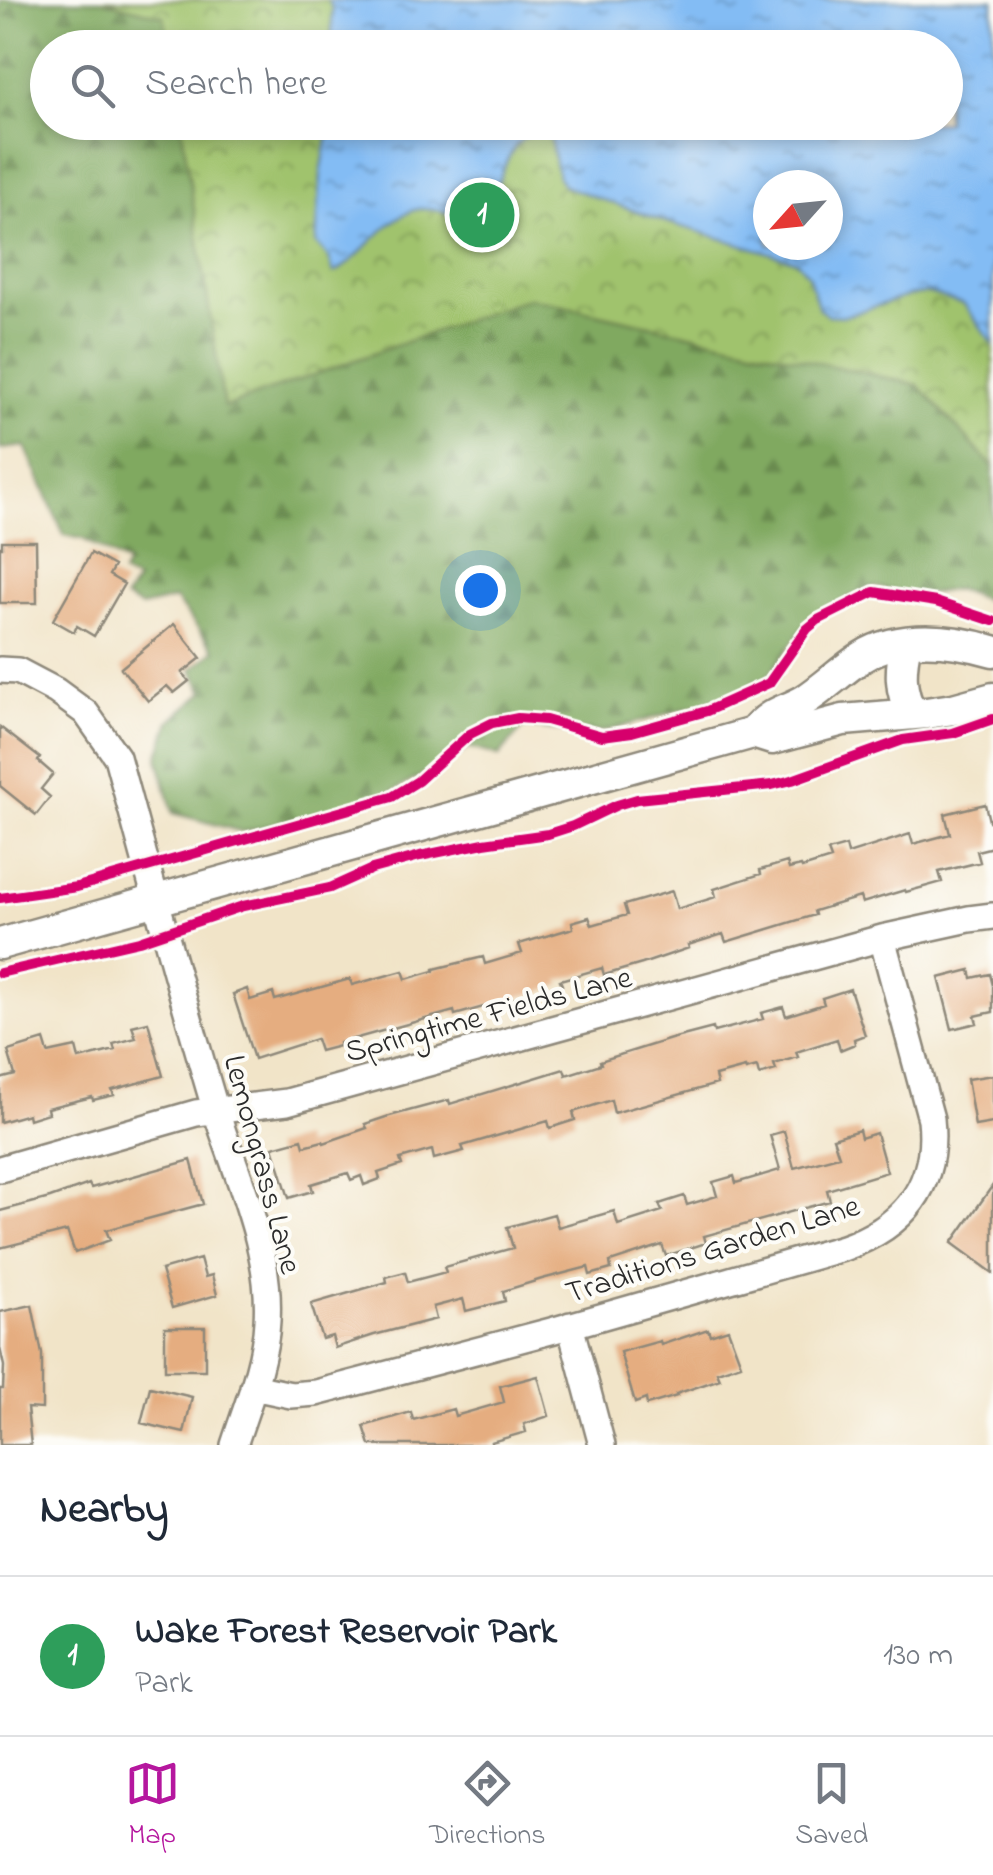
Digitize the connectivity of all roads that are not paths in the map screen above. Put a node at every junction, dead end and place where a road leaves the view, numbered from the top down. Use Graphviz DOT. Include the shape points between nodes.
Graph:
graph roads {
  1 [pos="906,643"];
  2 [pos="993,651"];
  3 [pos="0,670"];
  4 [pos="993,698"];
  5 [pos="912,714"];
  6 [pos="753,733"];
  7 [pos="156,900"];
  8 [pos="993,916"];
  9 [pos="882,938"];
  10 [pos="0,944"];
  11 [pos="216,1111"];
  12 [pos="0,1169"];
  13 [pos="570,1325"];
  14 [pos="253,1387"];
  15 [pos="234,1445"];
  16 [pos="602,1445"];
  1 -- 2 [label="main road" via="965,643"];
  1 -- 5 [label="main road" via="902,688"];
  1 -- 6 [label="main road" via="866,654 804,700 766,717"];
  3 -- 7 [label="street, Lemongrass Lane" via="18,671 86,712 116,757"];
  4 -- 5 [label="main road"];
  5 -- 6 [label="main road" via="844,720 772,739"];
  6 -- 7 [label="main road"];
  7 -- 10 [label="main road"];
  7 -- 11 [label="street, Lemongrass Lane"];
  8 -- 9 [label="street, Springtime Fields Lane"];
  9 -- 11 [label="street, Springtime Fields Lane" via="287,1102"];
  9 -- 13 [label="street, Traditions Garden Lane" via="931,1120 928,1170 906,1211 871,1238 843,1248"];
  11 -- 12 [label="street, Springtime Fields Lane"];
  11 -- 14 [label="street, Lemongrass Lane" via="265,1277 267,1320"];
  13 -- 14 [label="street, Traditions Garden Lane" via="304,1395"];
  13 -- 16 [label="street"];
  14 -- 15 [label="street, Lemongrass Lane"];
}
